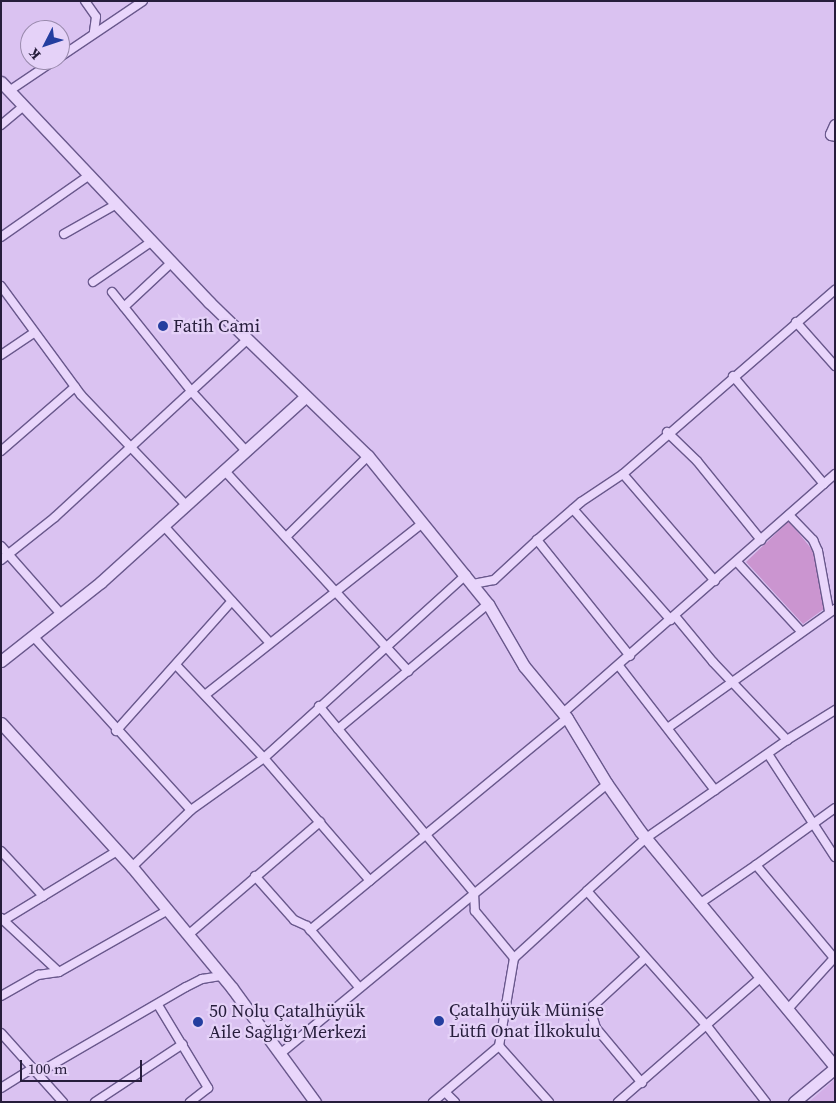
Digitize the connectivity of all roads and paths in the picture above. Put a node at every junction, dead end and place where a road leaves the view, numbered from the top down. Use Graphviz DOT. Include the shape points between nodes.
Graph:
graph roads {
  1 [pos="85,1"];
  2 [pos="143,1"];
  3 [pos="94,32"];
  4 [pos="70,50"];
  5 [pos="36,70"];
  6 [pos="5,86"];
  7 [pos="24,106"];
  8 [pos="835,124"];
  9 [pos="1,125"];
  10 [pos="835,135"];
  11 [pos="88,176"];
  12 [pos="115,205"];
  13 [pos="64,234"];
  14 [pos="1,237"];
  15 [pos="151,242"];
  16 [pos="171,263"];
  17 [pos="93,282"];
  18 [pos="1,286"];
  19 [pos="835,290"];
  20 [pos="112,292"];
  21 [pos="124,307"];
  22 [pos="796,322"];
  23 [pos="34,333"];
  24 [pos="247,340"];
  25 [pos="1,355"];
  26 [pos="835,366"];
  27 [pos="733,376"];
  28 [pos="75,387"];
  29 [pos="192,392"];
  30 [pos="305,397"];
  31 [pos="667,432"];
  32 [pos="131,449"];
  33 [pos="246,450"];
  34 [pos="1,451"];
  35 [pos="368,456"];
  36 [pos="224,470"];
  37 [pos="623,474"];
  38 [pos="835,474"];
  39 [pos="824,484"];
  40 [pos="186,505"];
  41 [pos="573,509"];
  42 [pos="789,515"];
  43 [pos="423,523"];
  44 [pos="163,525"];
  45 [pos="286,537"];
  46 [pos="537,540"];
  47 [pos="761,540"];
  48 [pos="1,546"];
  49 [pos="9,554"];
  50 [pos="1,560"];
  51 [pos="737,562"];
  52 [pos="469,580"];
  53 [pos="715,581"];
  54 [pos="335,590"];
  55 [pos="232,602"];
  56 [pos="488,604"];
  57 [pos="832,610"];
  58 [pos="61,614"];
  59 [pos="673,618"];
  60 [pos="801,631"];
  61 [pos="33,636"];
  62 [pos="270,643"];
  63 [pos="386,644"];
  64 [pos="630,656"];
  65 [pos="1,661"];
  66 [pos="176,665"];
  67 [pos="619,666"];
  68 [pos="408,671"];
  69 [pos="731,681"];
  70 [pos="206,695"];
  71 [pos="319,706"];
  72 [pos="835,710"];
  73 [pos="565,715"];
  74 [pos="1,723"];
  75 [pos="669,727"];
  76 [pos="338,729"];
  77 [pos="116,731"];
  78 [pos="787,740"];
  79 [pos="768,754"];
  80 [pos="264,758"];
  81 [pos="607,784"];
  82 [pos="715,790"];
  83 [pos="835,808"];
  84 [pos="191,810"];
  85 [pos="320,822"];
  86 [pos="812,824"];
  87 [pos="426,835"];
  88 [pos="646,838"];
  89 [pos="117,850"];
  90 [pos="1,851"];
  91 [pos="835,857"];
  92 [pos="756,864"];
  93 [pos="132,867"];
  94 [pos="255,876"];
  95 [pos="370,881"];
  96 [pos="586,891"];
  97 [pos="474,893"];
  98 [pos="43,896"];
  99 [pos="699,904"];
  100 [pos="168,910"];
  101 [pos="2,919"];
  102 [pos="310,930"];
  103 [pos="188,934"];
  104 [pos="514,958"];
  105 [pos="834,958"];
  106 [pos="644,959"];
  107 [pos="59,972"];
  108 [pos="222,976"];
  109 [pos="760,978"];
  110 [pos="358,987"];
  111 [pos="1,996"];
  112 [pos="158,1005"];
  113 [pos="787,1010"];
  114 [pos="707,1026"];
  115 [pos="1,1032"];
  116 [pos="183,1044"];
  117 [pos="499,1046"];
  118 [pos="281,1053"];
  119 [pos="835,1067"];
  120 [pos="36,1071"];
  121 [pos="642,1083"];
  122 [pos="1,1088"];
  123 [pos="445,1092"];
  124 [pos="314,1101"];
  125 [pos="64,1102"];
  126 [pos="95,1102"];
  127 [pos="190,1102"];
  128 [pos="433,1102"];
  129 [pos="455,1102"];
  130 [pos="548,1102"];
  131 [pos="618,1102"];
  132 [pos="766,1102"];
  133 [pos="794,1102"];
  1 -- 3 [label="street" via="96,17"];
  2 -- 3 [label="street"];
  3 -- 4 [label="street"];
  5 -- 6 [label="street"];
  6 -- 7 [label="street"];
  7 -- 9 [label="street"];
  7 -- 11 [label="street"];
  8 -- 10 [label="street" via="831,134"];
  11 -- 12 [label="street"];
  11 -- 14 [label="street"];
  12 -- 13 [label="street"];
  12 -- 15 [label="street"];
  15 -- 16 [label="street"];
  15 -- 17 [label="street"];
  16 -- 21 [label="street"];
  16 -- 24 [label="street"];
  18 -- 23 [label="street"];
  19 -- 22 [label="street"];
  20 -- 21 [label="street"];
  21 -- 29 [label="street"];
  22 -- 26 [label="street"];
  22 -- 27 [label="street"];
  23 -- 25 [label="street"];
  23 -- 28 [label="street"];
  24 -- 29 [label="street"];
  24 -- 30 [label="street"];
  27 -- 31 [label="street"];
  27 -- 39 [label="street"];
  28 -- 32 [label="street"];
  28 -- 34 [label="street"];
  29 -- 32 [label="street"];
  29 -- 33 [label="street"];
  30 -- 33 [label="street"];
  30 -- 35 [label="street"];
  31 -- 37 [label="street"];
  31 -- 47 [label="street" via="697,461"];
  32 -- 40 [label="street"];
  32 -- 49 [label="street"];
  33 -- 36 [label="street"];
  35 -- 43 [label="street"];
  35 -- 45 [label="street"];
  36 -- 40 [label="street"];
  36 -- 45 [label="street"];
  37 -- 41 [label="street"];
  37 -- 53 [label="street"];
  38 -- 39 [label="street"];
  39 -- 42 [label="street"];
  40 -- 44 [label="street"];
  41 -- 46 [label="street"];
  41 -- 59 [label="street"];
  42 -- 47 [label="street"];
  42 -- 57 [label="street" via="813,540 818,551"];
  43 -- 52 [label="street"];
  43 -- 54 [label="street"];
  44 -- 55 [label="street"];
  44 -- 58 [label="street"];
  45 -- 54 [label="street"];
  46 -- 52 [label="street" via="494,580"];
  46 -- 64 [label="street"];
  47 -- 51 [label="street"];
  48 -- 49 [label="street"];
  49 -- 50 [label="street"];
  49 -- 58 [label="street"];
  51 -- 53 [label="street"];
  51 -- 60 [label="street"];
  52 -- 56 [label="street"];
  52 -- 63 [label="street"];
  53 -- 59 [label="street"];
  54 -- 62 [label="street"];
  54 -- 63 [label="street"];
  55 -- 62 [label="street"];
  55 -- 66 [label="street"];
  56 -- 68 [label="street"];
  56 -- 73 [label="street" via="524,666"];
  57 -- 60 [label="street"];
  58 -- 61 [label="street"];
  59 -- 64 [label="street"];
  59 -- 69 [label="street"];
  60 -- 69 [label="street" via="749,672"];
  61 -- 65 [label="street"];
  61 -- 77 [label="street"];
  62 -- 70 [label="street"];
  63 -- 68 [label="street"];
  63 -- 71 [label="street"];
  64 -- 67 [label="street"];
  66 -- 70 [label="street"];
  66 -- 77 [label="street"];
  67 -- 73 [label="street"];
  67 -- 75 [label="street"];
  68 -- 76 [label="street"];
  69 -- 75 [label="street"];
  69 -- 78 [label="street"];
  70 -- 80 [label="street"];
  71 -- 76 [label="street"];
  71 -- 80 [label="street"];
  72 -- 78 [label="street"];
  73 -- 81 [label="street"];
  73 -- 87 [label="street"];
  74 -- 89 [label="street"];
  75 -- 82 [label="street"];
  76 -- 87 [label="street"];
  77 -- 84 [label="street"];
  78 -- 79 [label="street"];
  79 -- 82 [label="street"];
  79 -- 86 [label="street"];
  80 -- 84 [label="street"];
  80 -- 85 [label="street"];
  81 -- 88 [label="street"];
  81 -- 97 [label="street"];
  82 -- 88 [label="street"];
  83 -- 86 [label="street"];
  84 -- 93 [label="street"];
  85 -- 94 [label="street"];
  85 -- 95 [label="street"];
  86 -- 91 [label="street"];
  86 -- 92 [label="street"];
  87 -- 95 [label="street"];
  87 -- 97 [label="street"];
  88 -- 96 [label="street"];
  88 -- 99 [label="street"];
  89 -- 93 [label="street"];
  89 -- 98 [label="street"];
  90 -- 98 [label="street"];
  92 -- 99 [label="street"];
  92 -- 105 [label="street"];
  93 -- 100 [label="street"];
  94 -- 102 [label="street" via="294,920"];
  94 -- 103 [label="street"];
  95 -- 102 [label="street"];
  96 -- 104 [label="street"];
  96 -- 106 [label="street"];
  97 -- 104 [label="street" via="475,911"];
  97 -- 110 [label="street"];
  98 -- 101 [label="street"];
  99 -- 109 [label="street"];
  100 -- 103 [label="street"];
  100 -- 107 [label="street"];
  101 -- 107 [label="street"];
  102 -- 110 [label="street"];
  103 -- 108 [label="street"];
  104 -- 117 [label="street"];
  105 -- 113 [label="street"];
  106 -- 114 [label="street"];
  106 -- 121 [label="street" via="593,1006 596,1028"];
  107 -- 111 [label="street" via="38,975"];
  108 -- 112 [label="street" via="202,979"];
  108 -- 118 [label="street"];
  109 -- 113 [label="street"];
  109 -- 114 [label="street"];
  110 -- 118 [label="street"];
  112 -- 116 [label="street"];
  112 -- 120 [label="street"];
  113 -- 119 [label="street"];
  114 -- 121 [label="street"];
  114 -- 132 [label="street"];
  115 -- 120 [label="street"];
  116 -- 126 [label="street"];
  116 -- 127 [label="street" via="208,1088"];
  117 -- 123 [label="street"];
  117 -- 130 [label="street"];
  118 -- 124 [label="street"];
  119 -- 133 [label="street"];
  120 -- 122 [label="street"];
  120 -- 125 [label="street"];
  121 -- 131 [label="street"];
  123 -- 128 [label="street"];
  123 -- 129 [label="street"];
}
